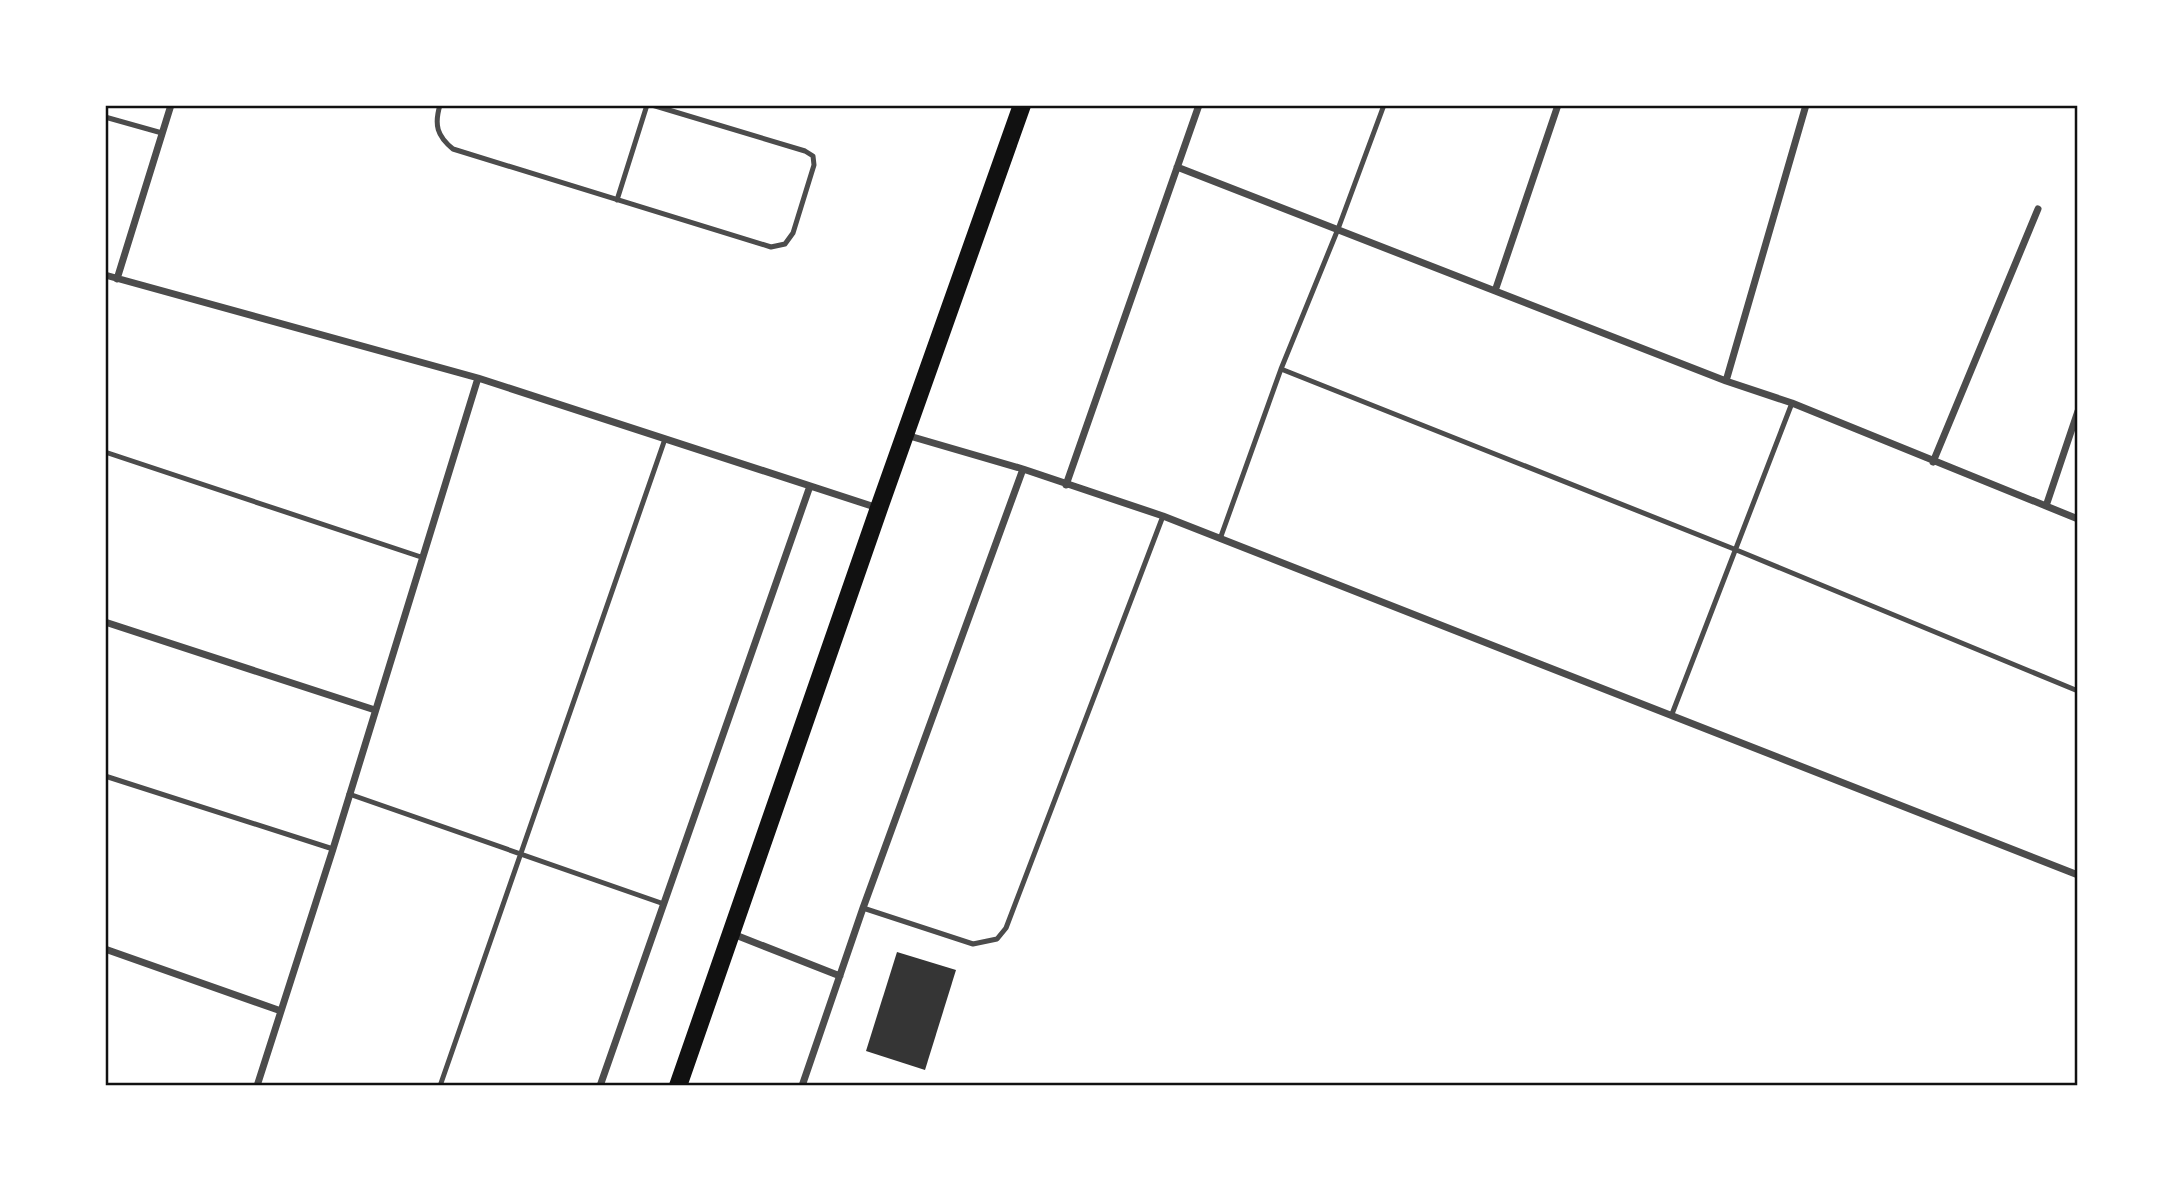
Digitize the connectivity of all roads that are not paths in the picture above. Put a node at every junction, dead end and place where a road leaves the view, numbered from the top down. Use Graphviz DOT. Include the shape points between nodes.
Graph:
graph roads {
  1 [pos="171,105"];
  2 [pos="440,105"];
  3 [pos="650,105"];
  4 [pos="1022,105"];
  5 [pos="1199,105"];
  6 [pos="1384,105"];
  7 [pos="1558,105"];
  8 [pos="1806,105"];
  9 [pos="105,117"];
  10 [pos="162,133"];
  11 [pos="1177,167"];
  12 [pos="617,200"];
  13 [pos="2038,209"];
  14 [pos="1338,229"];
  15 [pos="105,275"];
  16 [pos="117,279"];
  17 [pos="1495,291"];
  18 [pos="1281,369"];
  19 [pos="478,378"];
  20 [pos="1726,381"];
  21 [pos="1792,403"];
  22 [pos="2078,411"];
  23 [pos="906,435"];
  24 [pos="665,439"];
  25 [pos="105,452"];
  26 [pos="1933,462"];
  27 [pos="1023,469"];
  28 [pos="1066,485"];
  29 [pos="810,486"];
  30 [pos="2046,506"];
  31 [pos="879,508"];
  32 [pos="1163,516"];
  33 [pos="2078,519"];
  34 [pos="1220,539"];
  35 [pos="1734,549"];
  36 [pos="421,557"];
  37 [pos="105,622"];
  38 [pos="2078,691"];
  39 [pos="375,710"];
  40 [pos="1672,714"];
  41 [pos="105,776"];
  42 [pos="349,794"];
  43 [pos="333,849"];
  44 [pos="521,854"];
  45 [pos="2078,875"];
  46 [pos="664,904"];
  47 [pos="863,908"];
  48 [pos="731,933"];
  49 [pos="105,949"];
  50 [pos="840,976"];
  51 [pos="281,1011"];
  52 [pos="257,1086"];
  53 [pos="440,1086"];
  54 [pos="600,1086"];
  55 [pos="678,1086"];
  56 [pos="802,1086"];
  1 -- 10 [label="street"];
  2 -- 12 [label="lane" via="436,128 453,149"];
  3 -- 12 [label="lane"];
  3 -- 12 [label="lane" via="813,156 793,233 785,244 771,247"];
  4 -- 23 [label="main road"];
  5 -- 11 [label="street"];
  6 -- 14 [label="lane"];
  7 -- 17 [label="street"];
  8 -- 20 [label="street"];
  9 -- 10 [label="lane"];
  10 -- 16 [label="street"];
  11 -- 14 [label="street"];
  11 -- 28 [label="street"];
  13 -- 26 [label="street"];
  14 -- 17 [label="street"];
  14 -- 18 [label="lane"];
  15 -- 16 [label="street"];
  16 -- 19 [label="street"];
  17 -- 20 [label="street"];
  18 -- 34 [label="lane"];
  18 -- 35 [label="lane"];
  19 -- 24 [label="street"];
  19 -- 36 [label="street"];
  20 -- 21 [label="street"];
  21 -- 26 [label="street"];
  21 -- 35 [label="lane"];
  22 -- 30 [label="street"];
  23 -- 27 [label="street"];
  23 -- 31 [label="main road"];
  24 -- 29 [label="street"];
  24 -- 44 [label="lane"];
  25 -- 36 [label="lane"];
  26 -- 30 [label="street"];
  27 -- 28 [label="street"];
  27 -- 47 [label="street"];
  28 -- 32 [label="street"];
  29 -- 31 [label="street"];
  29 -- 46 [label="street"];
  30 -- 33 [label="street"];
  31 -- 48 [label="main road"];
  32 -- 34 [label="street"];
  32 -- 47 [label="lane" via="1006,928 997,939 973,944"];
  34 -- 40 [label="street"];
  35 -- 38 [label="lane"];
  35 -- 40 [label="lane"];
  36 -- 39 [label="street"];
  37 -- 39 [label="street"];
  39 -- 42 [label="street"];
  40 -- 45 [label="street"];
  41 -- 43 [label="lane"];
  42 -- 43 [label="street"];
  42 -- 44 [label="lane"];
  43 -- 51 [label="street"];
  44 -- 46 [label="lane"];
  44 -- 53 [label="lane"];
  46 -- 54 [label="street"];
  47 -- 50 [label="street"];
  48 -- 50 [label="street"];
  48 -- 55 [label="main road"];
  49 -- 51 [label="street"];
  50 -- 56 [label="street"];
  51 -- 52 [label="street"];
}
